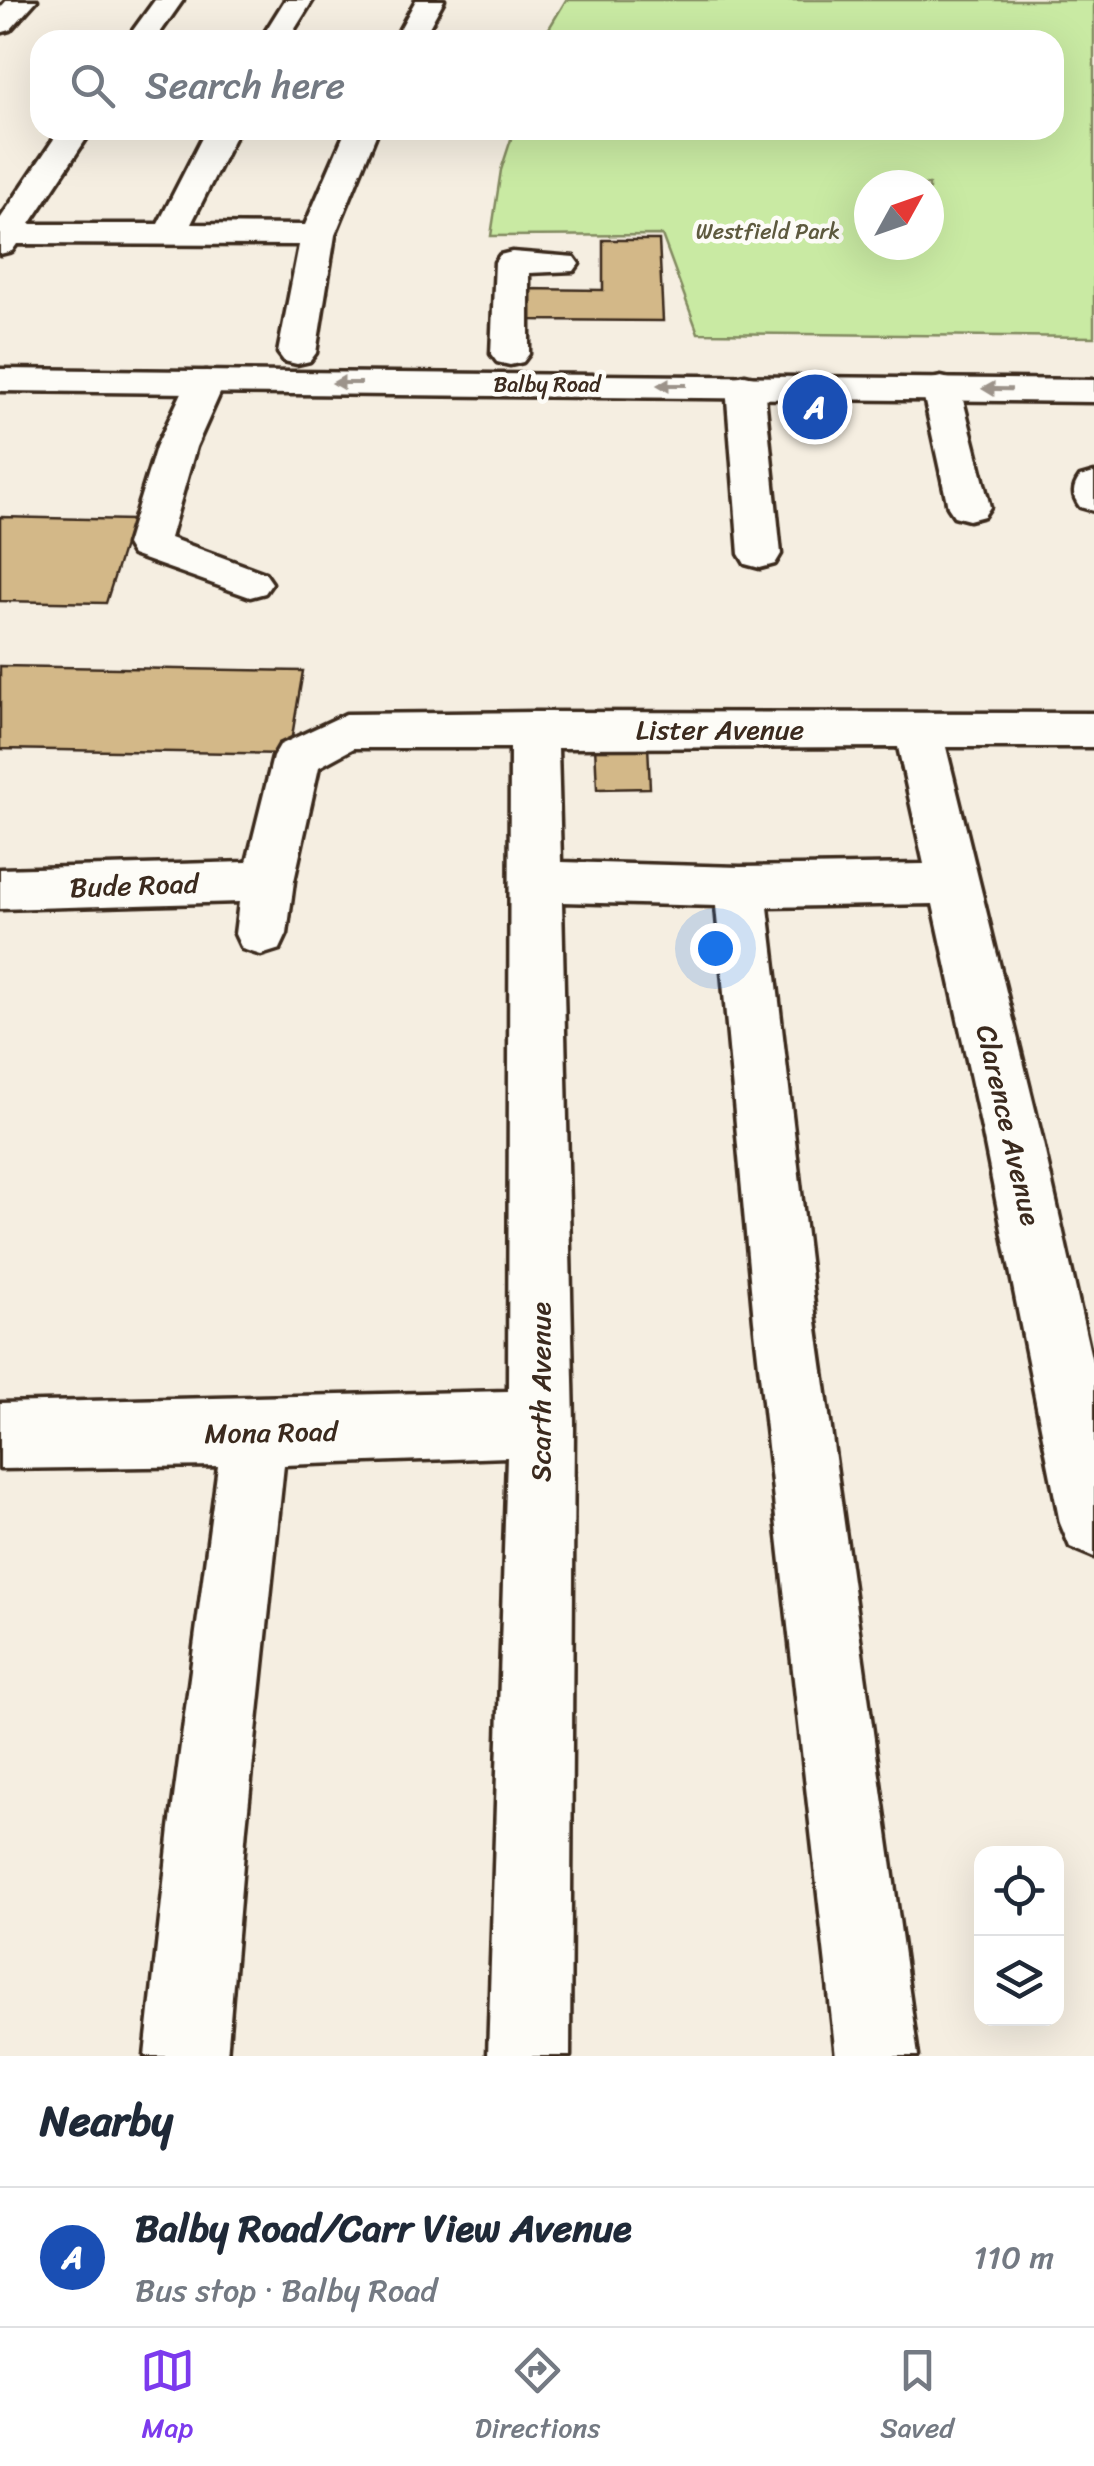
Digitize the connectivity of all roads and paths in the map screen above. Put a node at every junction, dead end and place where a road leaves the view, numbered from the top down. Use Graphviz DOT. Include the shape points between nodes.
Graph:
graph roads {
  1 [pos="23,0"];
  2 [pos="169,0"];
  3 [pos="299,0"];
  4 [pos="430,0"];
  5 [pos="0,24"];
  6 [pos="147,30"];
  7 [pos="280,30"];
  8 [pos="414,30"];
  9 [pos="69,140"];
  10 [pos="217,140"];
  11 [pos="358,140"];
  12 [pos="170,233"];
  13 [pos="318,235"];
  14 [pos="2,237"];
  15 [pos="562,264"];
  16 [pos="0,350"];
  17 [pos="297,353"];
  18 [pos="510,354"];
  19 [pos="1094,360"];
  20 [pos="0,380"];
  21 [pos="206,382"];
  22 [pos="745,386"];
  23 [pos="941,388"];
  24 [pos="1094,391"];
  25 [pos="1094,486"];
  26 [pos="1094,498"];
  27 [pos="969,507"];
  28 [pos="760,554"];
  29 [pos="250,583"];
  30 [pos="534,729"];
  31 [pos="918,729"];
  32 [pos="1094,730"];
  33 [pos="268,881"];
  34 [pos="536,881"];
  35 [pos="954,884"];
  36 [pos="740,887"];
  37 [pos="0,888"];
  38 [pos="261,934"];
  39 [pos="541,1423"];
  40 [pos="255,1433"];
  41 [pos="0,1436"];
  42 [pos="1094,1524"];
  43 [pos="186,2056"];
  44 [pos="529,2056"];
  45 [pos="877,2056"];
  1 -- 5 [label="street"];
  2 -- 6 [label="street"];
  3 -- 7 [label="street"];
  4 -- 8 [label="street"];
  9 -- 14 [label="street"];
  10 -- 12 [label="street"];
  11 -- 13 [label="street"];
  12 -- 13 [label="street"];
  12 -- 14 [label="street"];
  13 -- 17 [label="street"];
  15 -- 18 [label="street" via="512,262"];
  16 -- 17 [label="street, Balby Road"];
  17 -- 18 [label="street, Balby Road"];
  18 -- 19 [label="street, Balby Road"];
  20 -- 21 [label="street, Balby Road"];
  22 -- 21 [label="street, Balby Road, one-way"];
  21 -- 29 [label="street" via="176,447 147,545"];
  22 -- 23 [label="street, Balby Road"];
  22 -- 28 [label="street"];
  24 -- 23 [label="street, Balby Road, one-way"];
  23 -- 27 [label="street"];
  25 -- 26 [label="street"];
  30 -- 31 [label="street, Lister Avenue"];
  30 -- 33 [label="street, Lister Avenue" via="346,731 297,757"];
  30 -- 34 [label="street, Scarth Avenue"];
  31 -- 32 [label="street, Lister Avenue"];
  31 -- 35 [label="street, Clarence Avenue"];
  33 -- 37 [label="street, Bude Road"];
  33 -- 38 [label="street"];
  34 -- 36 [label="street"];
  34 -- 39 [label="street, Scarth Avenue"];
  35 -- 36 [label="street"];
  35 -- 42 [label="street, Clarence Avenue"];
  36 -- 45 [label="street" via="785,1321"];
  39 -- 40 [label="street, Mona Road"];
  39 -- 44 [label="street, Scarth Avenue"];
  40 -- 41 [label="street, Mona Road"];
  40 -- 43 [label="street"];
}
